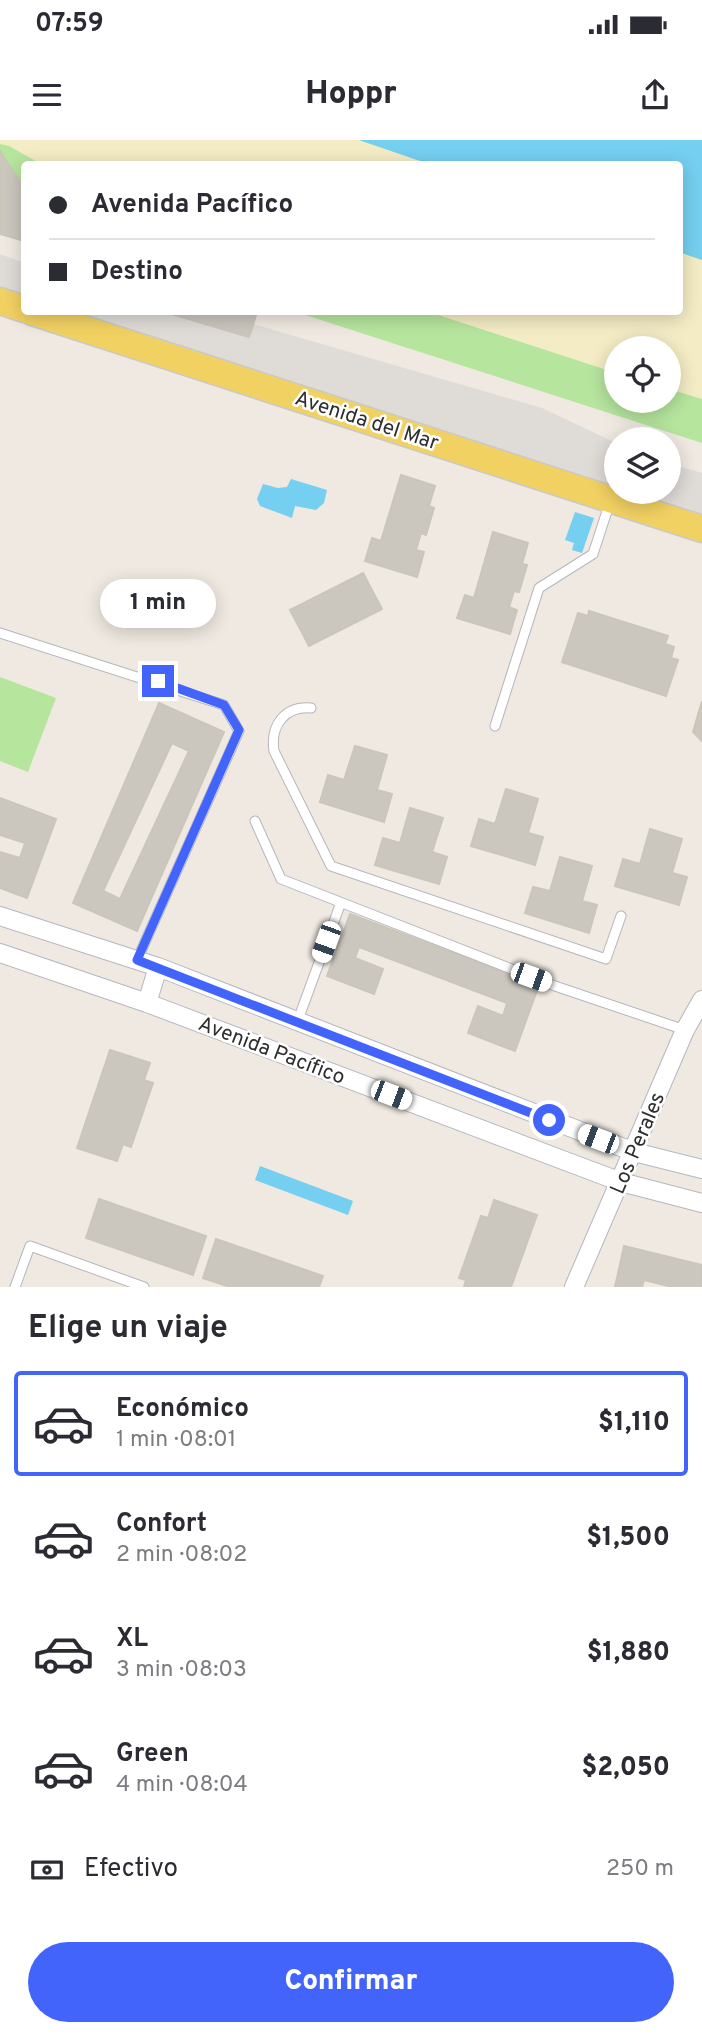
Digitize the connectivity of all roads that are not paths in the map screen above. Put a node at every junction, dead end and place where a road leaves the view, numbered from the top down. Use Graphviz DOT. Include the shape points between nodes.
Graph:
graph roads {
  1 [pos="0,301"];
  2 [pos="21,308"];
  3 [pos="41,315"];
  4 [pos="604,497"];
  5 [pos="609,504"];
  6 [pos="626,504"];
  7 [pos="702,529"];
  8 [pos="0,633"];
  9 [pos="311,708"];
  10 [pos="495,726"];
  11 [pos="255,821"];
  12 [pos="340,905"];
  13 [pos="0,916"];
  14 [pos="621,916"];
  15 [pos="0,953"];
  16 [pos="137,960"];
  17 [pos="158,967"];
  18 [pos="702,1000"];
  19 [pos="146,1003"];
  20 [pos="298,1020"];
  21 [pos="685,1030"];
  22 [pos="634,1152"];
  23 [pos="702,1169"];
  24 [pos="621,1182"];
  25 [pos="702,1203"];
  26 [pos="15,1287"];
  27 [pos="144,1287"];
  28 [pos="574,1287"];
  1 -- 2 [label="main road"];
  3 -- 4 [label="main road, Avenida del Mar"];
  5 -- 10 [label="lane" via="593,554 539,588"];
  6 -- 7 [label="main road, Avenida del Mar"];
  8 -- 16 [label="lane" via="224,705 239,730"];
  9 -- 14 [label="lane" via="284,715 272,741 331,866 606,959"];
  11 -- 12 [label="lane" via="281,879"];
  12 -- 20 [label="lane"];
  12 -- 21 [label="lane"];
  13 -- 16 [label="street, Avenida Pacífico"];
  15 -- 19 [label="street, Avenida Pacífico"];
  16 -- 17 [label="street, Avenida Pacífico"];
  17 -- 19 [label="street"];
  17 -- 20 [label="street, Avenida Pacífico"];
  18 -- 21 [label="street, Los Perales"];
  19 -- 24 [label="street, Avenida Pacífico"];
  20 -- 22 [label="street, Avenida Pacífico"];
  21 -- 22 [label="street, Los Perales"];
  22 -- 23 [label="street, Avenida Pacífico"];
  22 -- 24 [label="street, Los Perales"];
  24 -- 25 [label="street, Avenida Pacífico"];
  24 -- 28 [label="street, Los Perales"];
  26 -- 27 [label="lane" via="30,1246"];
}
